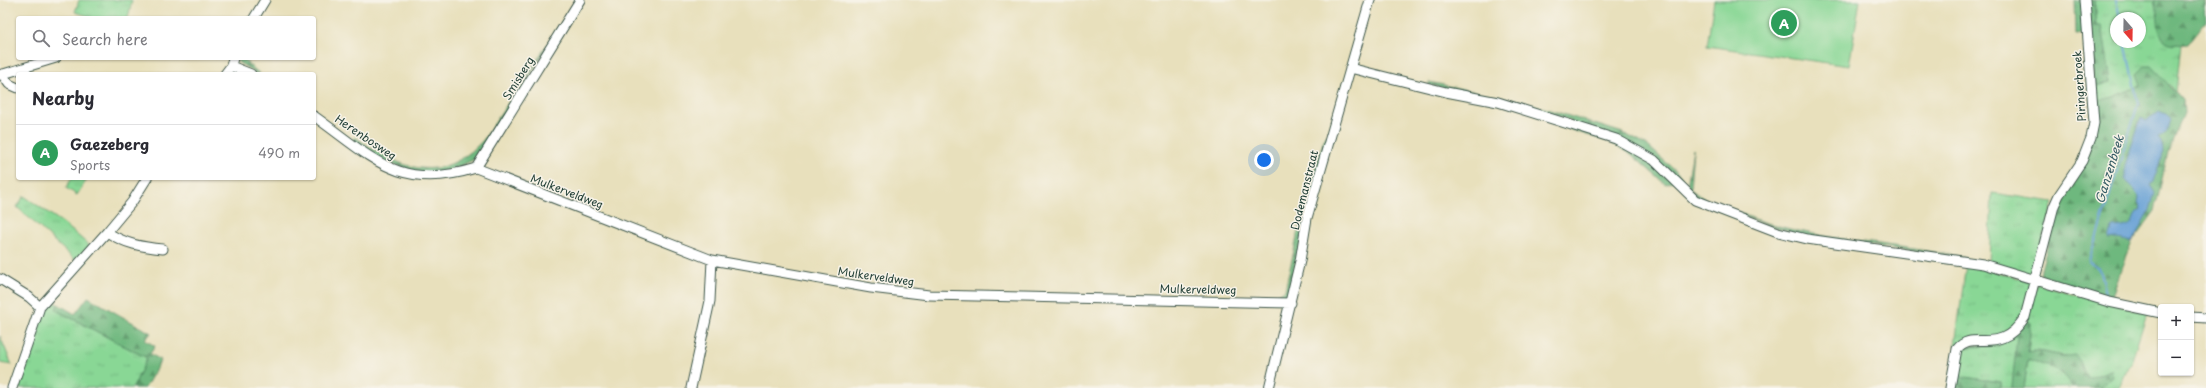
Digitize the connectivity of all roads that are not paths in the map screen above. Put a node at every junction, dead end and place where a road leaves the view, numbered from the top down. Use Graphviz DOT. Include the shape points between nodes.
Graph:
graph roads {
  1 [pos="265,0"];
  2 [pos="580,0"];
  3 [pos="1370,0"];
  4 [pos="2085,0"];
  5 [pos="255,16"];
  6 [pos="50,60"];
  7 [pos="232,62"];
  8 [pos="1350,68"];
  9 [pos="226,72"];
  10 [pos="248,72"];
  11 [pos="1,75"];
  12 [pos="16,87"];
  13 [pos="316,117"];
  14 [pos="476,168"];
  15 [pos="146,180"];
  16 [pos="107,232"];
  17 [pos="163,248"];
  18 [pos="712,260"];
  19 [pos="0,279"];
  20 [pos="2035,279"];
  21 [pos="1291,303"];
  22 [pos="40,306"];
  23 [pos="2158,312"];
  24 [pos="2194,317"];
  25 [pos="2206,318"];
  26 [pos="12,388"];
  27 [pos="691,388"];
  28 [pos="1269,388"];
  29 [pos="1950,388"];
  1 -- 5 [label="street"];
  2 -- 14 [label="street, Smisberg"];
  3 -- 8 [label="street, Dodemanstraat"];
  4 -- 20 [label="street, Piringerbroek" via="2094,123 2082,161 2054,206"];
  6 -- 11 [label="street"];
  7 -- 9 [label="street"];
  7 -- 10 [label="street"];
  8 -- 20 [label="street" via="1498,102 1616,139 1654,160 1695,200 1778,232 1807,239 1983,264"];
  8 -- 21 [label="street, Dodemanstraat" via="1307,218"];
  11 -- 12 [label="street"];
  13 -- 14 [label="street, Herenbosweg" via="393,170 437,177"];
  14 -- 18 [label="street, Mulkerveldweg"];
  15 -- 16 [label="street" via="132,202"];
  16 -- 17 [label="street" via="130,244"];
  16 -- 22 [label="street"];
  18 -- 21 [label="street, Mulkerveldweg" via="906,293"];
  18 -- 27 [label="street" via="710,301"];
  19 -- 22 [label="street"];
  20 -- 23 [label="street" via="2109,302"];
  20 -- 29 [label="street, Piringerbroek" via="2025,317 2018,328 2000,340 1972,340 1961,344 1957,349"];
  21 -- 28 [label="street, Dodemanstraat"];
  22 -- 26 [label="street"];
  24 -- 25 [label="street"];
}
